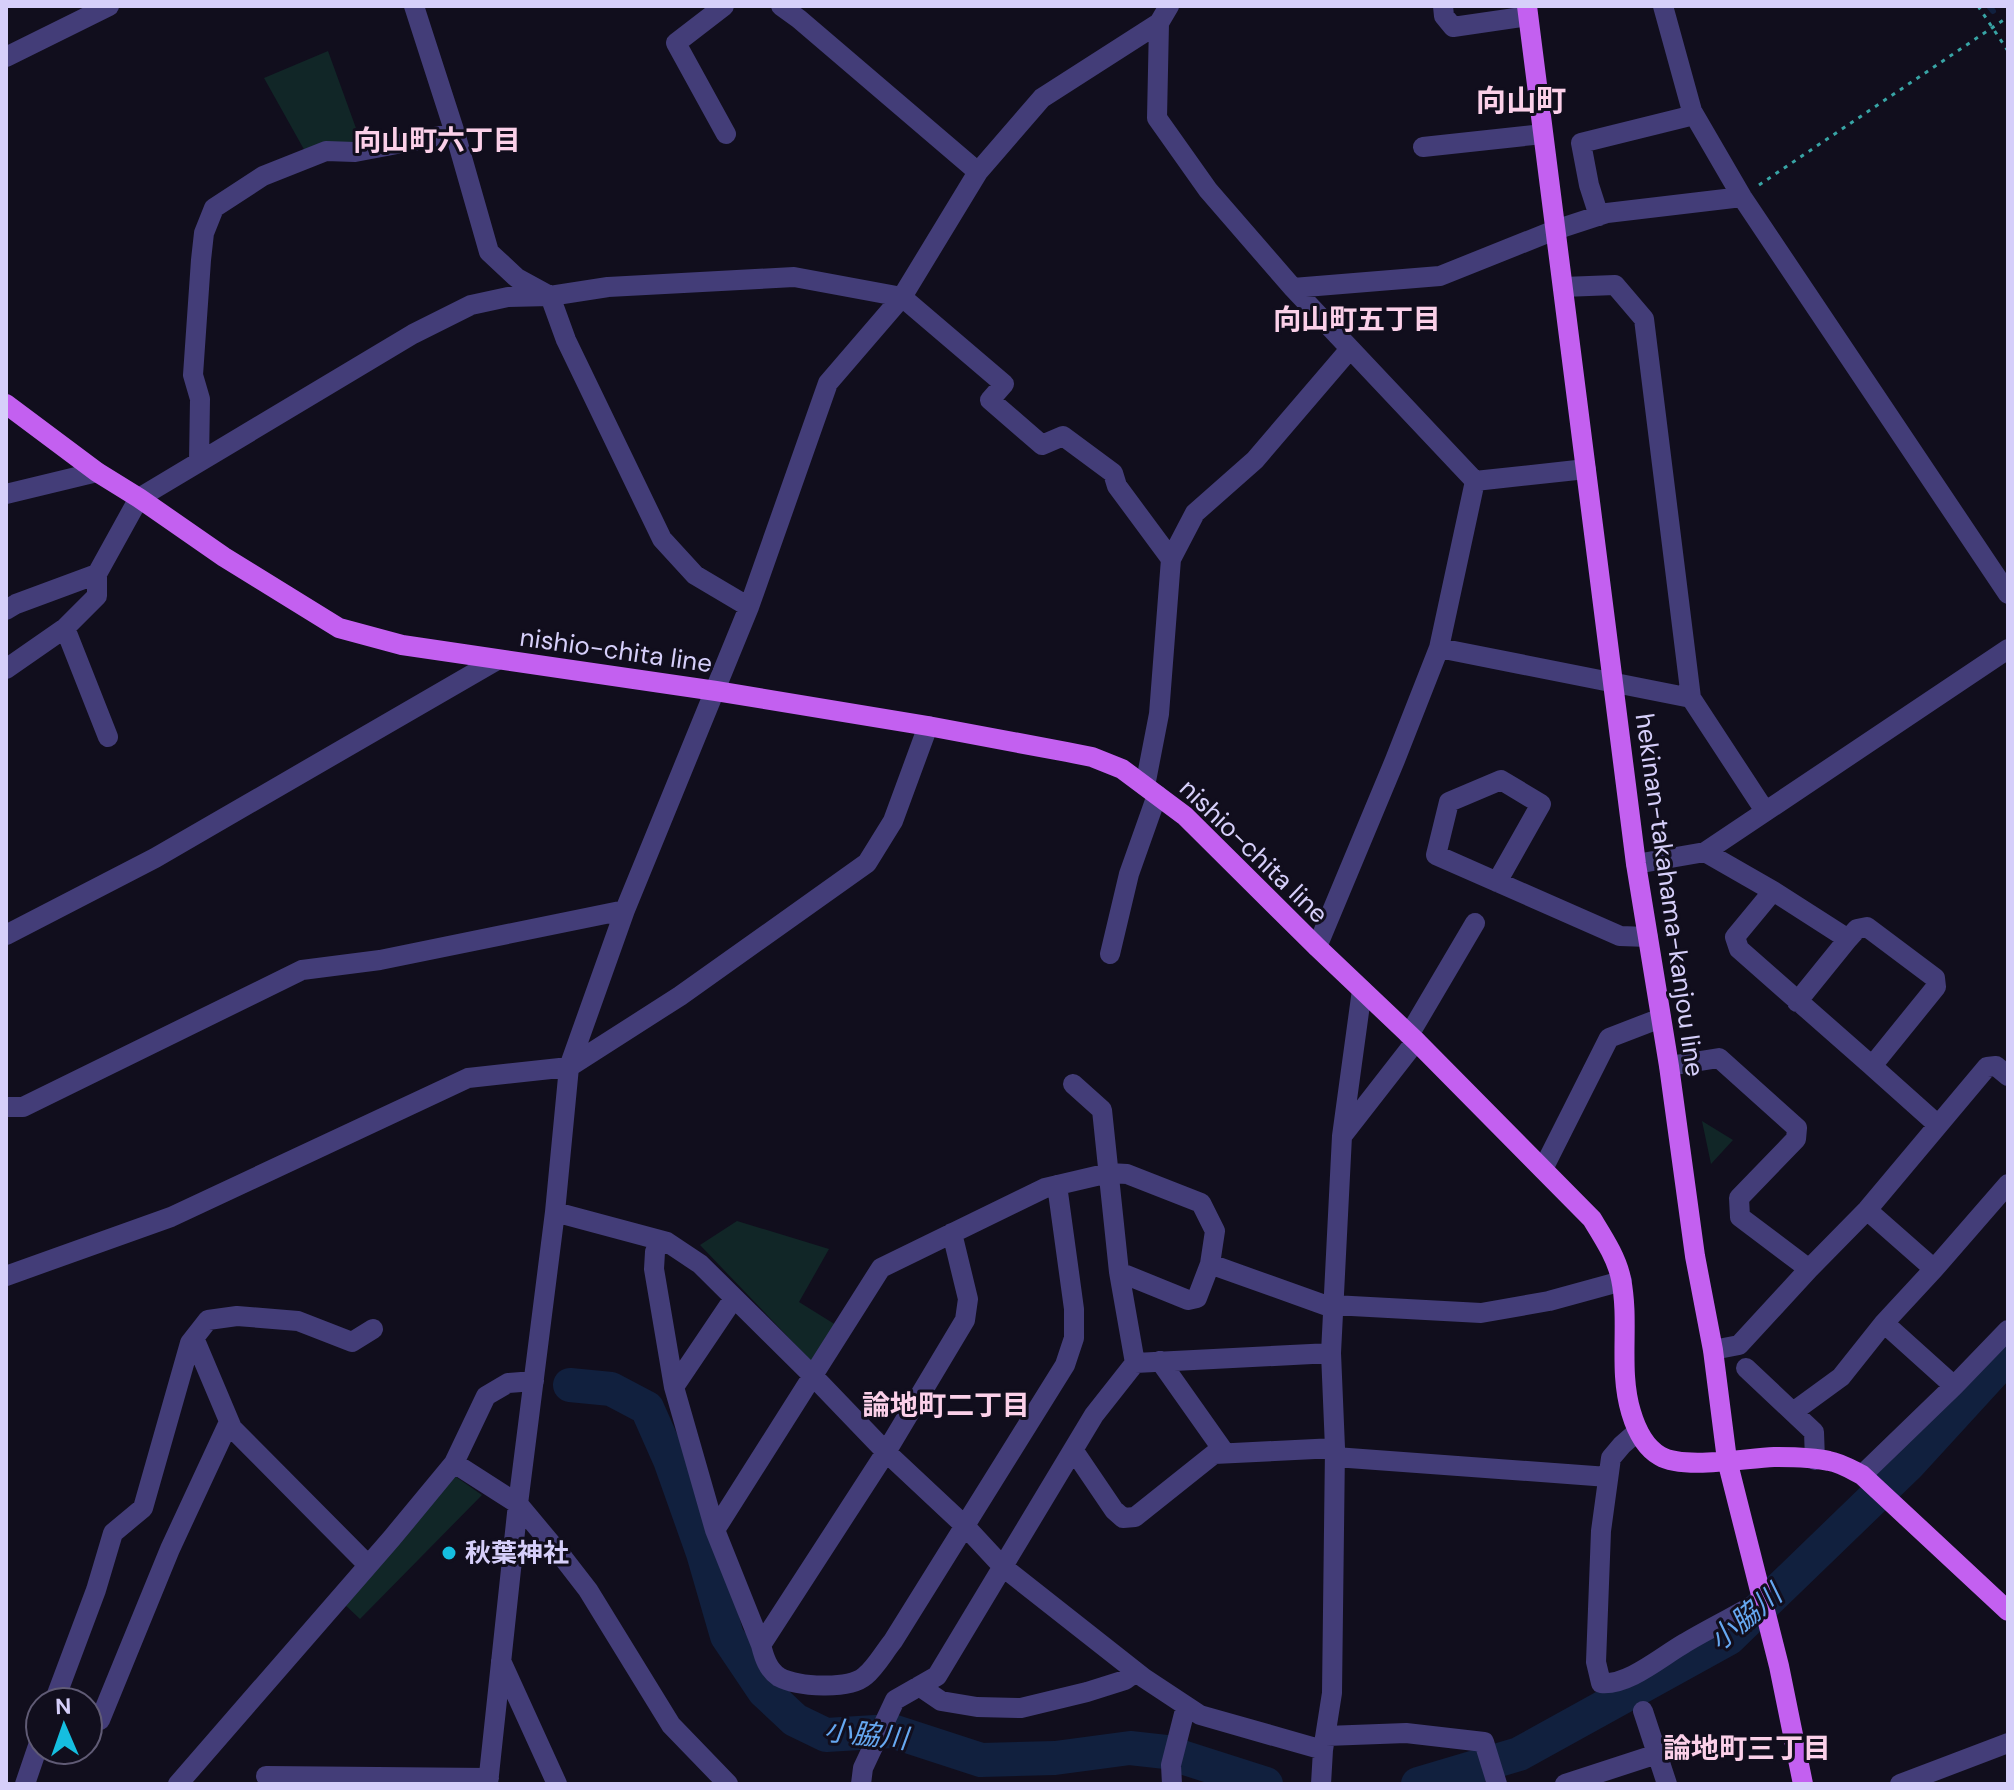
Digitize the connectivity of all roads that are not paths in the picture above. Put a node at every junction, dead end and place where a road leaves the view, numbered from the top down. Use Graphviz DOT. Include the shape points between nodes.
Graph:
graph roads {
  1 [pos="109,6"];
  2 [pos="414,6"];
  3 [pos="724,6"];
  4 [pos="781,6"];
  5 [pos="1443,6"];
  6 [pos="1663,6"];
  7 [pos="1527,11"];
  8 [pos="805,12"];
  9 [pos="1164,14"];
  10 [pos="6,57"];
  11 [pos="1694,115"];
  12 [pos="455,133"];
  13 [pos="726,134"];
  14 [pos="1543,134"];
  15 [pos="1423,147"];
  16 [pos="978,172"];
  17 [pos="1742,197"];
  18 [pos="1599,216"];
  19 [pos="1555,230"];
  20 [pos="1563,287"];
  21 [pos="1293,288"];
  22 [pos="550,296"];
  23 [pos="902,297"];
  24 [pos="1350,349"];
  25 [pos="6,404"];
  26 [pos="199,462"];
  27 [pos="1586,469"];
  28 [pos="97,472"];
  29 [pos="1475,481"];
  30 [pos="6,494"];
  31 [pos="139,498"];
  32 [pos="1171,559"];
  33 [pos="97,574"];
  34 [pos="2008,594"];
  35 [pos="749,607"];
  36 [pos="6,610"];
  37 [pos="65,628"];
  38 [pos="1439,648"];
  39 [pos="2008,649"];
  40 [pos="497,660"];
  41 [pos="6,669"];
  42 [pos="1614,684"];
  43 [pos="716,691"];
  44 [pos="1691,698"];
  45 [pos="928,726"];
  46 [pos="108,737"];
  47 [pos="1151,790"];
  48 [pos="1765,811"];
  49 [pos="1705,852"];
  50 [pos="1636,864"];
  51 [pos="1497,882"];
  52 [pos="1773,891"];
  53 [pos="625,910"];
  54 [pos="1475,923"];
  55 [pos="6,935"];
  56 [pos="1648,937"];
  57 [pos="1848,939"];
  58 [pos="1317,947"];
  59 [pos="1110,954"];
  60 [pos="1362,990"];
  61 [pos="1797,1002"];
  62 [pos="1661,1018"];
  63 [pos="1412,1038"];
  64 [pos="1669,1066"];
  65 [pos="1872,1066"];
  66 [pos="569,1067"];
  67 [pos="2008,1076"];
  68 [pos="1073,1084"];
  69 [pos="6,1107"];
  70 [pos="1938,1125"];
  71 [pos="1342,1136"];
  72 [pos="1543,1169"];
  73 [pos="1109,1173"];
  74 [pos="1057,1185"];
  75 [pos="2006,1190"];
  76 [pos="1867,1210"];
  77 [pos="555,1212"];
  78 [pos="952,1233"];
  79 [pos="660,1241"];
  80 [pos="1210,1264"];
  81 [pos="1809,1269"];
  82 [pos="1934,1269"];
  83 [pos="1119,1272"];
  84 [pos="6,1276"];
  85 [pos="1622,1281"];
  86 [pos="734,1298"];
  87 [pos="1333,1307"];
  88 [pos="1884,1323"];
  89 [pos="373,1329"];
  90 [pos="2008,1330"];
  91 [pos="194,1338"];
  92 [pos="1713,1350"];
  93 [pos="1331,1353"];
  94 [pos="1160,1361"];
  95 [pos="1135,1363"];
  96 [pos="1746,1368"];
  97 [pos="813,1376"];
  98 [pos="534,1381"];
  99 [pos="1954,1386"];
  100 [pos="674,1387"];
  101 [pos="1793,1412"];
  102 [pos="229,1422"];
  103 [pos="1638,1431"];
  104 [pos="1074,1451"];
  105 [pos="886,1452"];
  106 [pos="1335,1452"];
  107 [pos="1225,1453"];
  108 [pos="1727,1460"];
  109 [pos="1815,1460"];
  110 [pos="454,1463"];
  111 [pos="1862,1475"];
  112 [pos="1608,1477"];
  113 [pos="518,1504"];
  114 [pos="964,1525"];
  115 [pos="715,1530"];
  116 [pos="368,1565"];
  117 [pos="1003,1567"];
  118 [pos="1763,1600"];
  119 [pos="2008,1611"];
  120 [pos="761,1645"];
  121 [pos="501,1661"];
  122 [pos="1136,1672"];
  123 [pos="60,1686"];
  124 [pos="919,1686"];
  125 [pos="1186,1706"];
  126 [pos="104,1710"];
  127 [pos="1643,1711"];
  128 [pos="1324,1743"];
  129 [pos="2008,1743"];
  130 [pos="1657,1754"];
  131 [pos="266,1776"];
  132 [pos="488,1781"];
  133 [pos="1571,1783"];
  134 [pos="178,1784"];
  135 [pos="557,1784"];
  136 [pos="728,1784"];
  137 [pos="861,1784"];
  138 [pos="1172,1784"];
  139 [pos="1321,1784"];
  140 [pos="1497,1784"];
  141 [pos="1667,1784"];
  142 [pos="1803,1784"];
  143 [pos="1900,1784"];
  1 -- 10 [label="street"];
  2 -- 12 [label="street"];
  3 -- 13 [label="street" via="676,43"];
  4 -- 8 [label="street"];
  5 -- 7 [label="street" via="1453,27"];
  6 -- 11 [label="street"];
  7 -- 14 [label="main road, hekinan-takahama-kanjou line"];
  8 -- 16 [label="street"];
  9 -- 16 [label="street" via="1042,98"];
  9 -- 21 [label="street" via="1157,118 1208,190"];
  11 -- 17 [label="street"];
  11 -- 18 [label="street" via="1581,143"];
  12 -- 22 [label="street" via="489,252 517,278"];
  12 -- 26 [label="street" via="355,152 326,151 263,176 214,208 204,233 193,375 200,399"];
  14 -- 15 [label="street"];
  14 -- 19 [label="main road, hekinan-takahama-kanjou line"];
  16 -- 23 [label="street"];
  17 -- 18 [label="street"];
  17 -- 34 [label="street"];
  18 -- 19 [label="street"];
  19 -- 20 [label="main road, hekinan-takahama-kanjou line"];
  19 -- 21 [label="street" via="1440,276"];
  20 -- 27 [label="main road, hekinan-takahama-kanjou line"];
  20 -- 44 [label="street" via="1615,285 1644,319"];
  21 -- 24 [label="street"];
  22 -- 23 [label="street" via="608,287 794,277"];
  22 -- 26 [label="street" via="471,305"];
  22 -- 35 [label="street" via="662,539 695,575"];
  23 -- 32 [label="street" via="1004,384 990,400 1042,445 1063,436 1113,473"];
  23 -- 35 [label="street" via="828,383"];
  24 -- 29 [label="street"];
  24 -- 32 [label="street" via="1255,460 1195,513"];
  25 -- 28 [label="main road, nishio-chita line"];
  26 -- 31 [label="street"];
  27 -- 29 [label="street"];
  27 -- 42 [label="main road, hekinan-takahama-kanjou line"];
  28 -- 30 [label="street"];
  28 -- 31 [label="main road, nishio-chita line"];
  29 -- 38 [label="street"];
  31 -- 33 [label="street"];
  31 -- 40 [label="main road, nishio-chita line" via="339,628 402,645"];
  32 -- 47 [label="street"];
  33 -- 36 [label="street"];
  33 -- 37 [label="street" via="97,596"];
  35 -- 43 [label="street"];
  37 -- 41 [label="street"];
  37 -- 46 [label="street"];
  38 -- 42 [label="street"];
  38 -- 58 [label="street"];
  39 -- 48 [label="street"];
  40 -- 43 [label="main road, nishio-chita line"];
  40 -- 55 [label="street" via="155,858"];
  42 -- 44 [label="street"];
  42 -- 50 [label="main road, hekinan-takahama-kanjou line"];
  43 -- 45 [label="main road, nishio-chita line"];
  43 -- 53 [label="street"];
  44 -- 48 [label="street"];
  45 -- 47 [label="main road, nishio-chita line" via="1092,757 1122,769"];
  45 -- 66 [label="street" via="893,821 867,863 680,996"];
  47 -- 58 [label="main road, nishio-chita line" via="1185,816"];
  47 -- 59 [label="street"];
  48 -- 49 [label="street"];
  49 -- 50 [label="street"];
  49 -- 52 [label="street"];
  50 -- 56 [label="main road, hekinan-takahama-kanjou line"];
  51 -- 51 [label="street" via="1541,804 1501,780 1449,802 1436,855"];
  51 -- 56 [label="street" via="1620,936"];
  52 -- 57 [label="street"];
  52 -- 61 [label="street" via="1735,937 1739,949"];
  53 -- 66 [label="street"];
  53 -- 69 [label="street" via="380,960 302,970 23,1107"];
  54 -- 63 [label="street"];
  56 -- 62 [label="main road, hekinan-takahama-kanjou line"];
  57 -- 61 [label="street"];
  57 -- 65 [label="street" via="1867,927 1935,978 1936,987"];
  58 -- 60 [label="main road, nishio-chita line"];
  60 -- 63 [label="main road, nishio-chita line"];
  60 -- 71 [label="street"];
  61 -- 65 [label="street"];
  62 -- 64 [label="main road, hekinan-takahama-kanjou line"];
  62 -- 72 [label="street" via="1609,1038"];
  63 -- 71 [label="street"];
  63 -- 72 [label="main road, nishio-chita line"];
  64 -- 81 [label="street" via="1719,1058 1797,1128 1796,1139 1739,1198 1740,1217"];
  64 -- 92 [label="main road, hekinan-takahama-kanjou line"];
  65 -- 70 [label="street"];
  66 -- 77 [label="street"];
  66 -- 84 [label="street" via="468,1078 171,1217"];
  67 -- 70 [label="street" via="1996,1066 1987,1067"];
  68 -- 73 [label="street" via="1102,1110"];
  70 -- 76 [label="street"];
  71 -- 87 [label="street"];
  72 -- 85 [label="main road, nishio-chita line" via="1592,1219"];
  73 -- 74 [label="street"];
  73 -- 80 [label="street" via="1127,1174 1201,1203 1215,1231"];
  73 -- 83 [label="street"];
  74 -- 78 [label="street"];
  74 -- 114 [label="street" via="1074,1338 1065,1365"];
  75 -- 82 [label="street"];
  76 -- 81 [label="street"];
  76 -- 82 [label="street"];
  77 -- 79 [label="street"];
  77 -- 98 [label="street"];
  78 -- 97 [label="street" via="881,1268"];
  78 -- 105 [label="street" via="968,1299 965,1320"];
  79 -- 86 [label="street" via="700,1264"];
  79 -- 100 [label="street" via="654,1269"];
  80 -- 83 [label="street" via="1197,1298 1188,1300"];
  80 -- 87 [label="street"];
  81 -- 92 [label="street" via="1739,1345"];
  82 -- 88 [label="street"];
  83 -- 95 [label="street"];
  85 -- 87 [label="street" via="1481,1313"];
  85 -- 103 [label="main road, nishio-chita line" via="1625,1386"];
  86 -- 97 [label="street"];
  86 -- 100 [label="street"];
  87 -- 93 [label="street"];
  88 -- 99 [label="street"];
  88 -- 101 [label="street" via="1841,1377"];
  89 -- 91 [label="street" via="352,1342 298,1321 237,1316 208,1320"];
  90 -- 99 [label="street"];
  91 -- 102 [label="street"];
  91 -- 123 [label="street" via="143,1508 113,1533"];
  92 -- 108 [label="main road, hekinan-takahama-kanjou line"];
  93 -- 94 [label="street"];
  93 -- 106 [label="street"];
  94 -- 95 [label="street"];
  94 -- 107 [label="street"];
  95 -- 104 [label="street" via="1094,1415"];
  96 -- 101 [label="street"];
  97 -- 105 [label="street"];
  97 -- 115 [label="street"];
  98 -- 110 [label="street" via="508,1383 486,1396"];
  98 -- 113 [label="street"];
  99 -- 111 [label="street"];
  100 -- 115 [label="street"];
  101 -- 109 [label="street" via="1814,1432"];
  102 -- 116 [label="street"];
  102 -- 126 [label="street"];
  103 -- 108 [label="main road, nishio-chita line" via="1661,1457 1681,1463"];
  103 -- 112 [label="street" via="1611,1458"];
  104 -- 107 [label="street" via="1123,1518 1135,1517 1214,1454"];
  104 -- 117 [label="street"];
  105 -- 114 [label="street"];
  105 -- 120 [label="street"];
  106 -- 107 [label="street"];
  106 -- 112 [label="street"];
  106 -- 128 [label="street" via="1332,1693"];
  108 -- 109 [label="main road, nishio-chita line"];
  108 -- 118 [label="main road, hekinan-takahama-kanjou line"];
  109 -- 111 [label="main road, nishio-chita line"];
  110 -- 113 [label="street"];
  110 -- 116 [label="street"];
  111 -- 119 [label="main road, nishio-chita line"];
  112 -- 118 [label="street" via="1596,1662 1601,1683 1630,1677"];
  113 -- 121 [label="street"];
  113 -- 136 [label="street" via="588,1590 671,1725"];
  114 -- 117 [label="street"];
  114 -- 120 [label="street" via="893,1641 864,1677 838,1685 804,1684 778,1676 766,1663"];
  115 -- 120 [label="street"];
  116 -- 134 [label="street"];
  117 -- 122 [label="street"];
  117 -- 124 [label="street" via="937,1676"];
  118 -- 142 [label="main road, hekinan-takahama-kanjou line"];
  121 -- 132 [label="street"];
  121 -- 135 [label="street"];
  122 -- 124 [label="street" via="1087,1692 1021,1708 941,1701"];
  122 -- 125 [label="street"];
  124 -- 137 [label="street" via="895,1700 863,1768"];
  125 -- 128 [label="street" via="1200,1715"];
  125 -- 138 [label="street" via="1171,1765"];
  127 -- 130 [label="street"];
  128 -- 139 [label="street"];
  128 -- 140 [label="street" via="1406,1733 1484,1742"];
  129 -- 143 [label="street"];
  130 -- 133 [label="street"];
  130 -- 141 [label="street"];
  131 -- 132 [label="street"];
}
